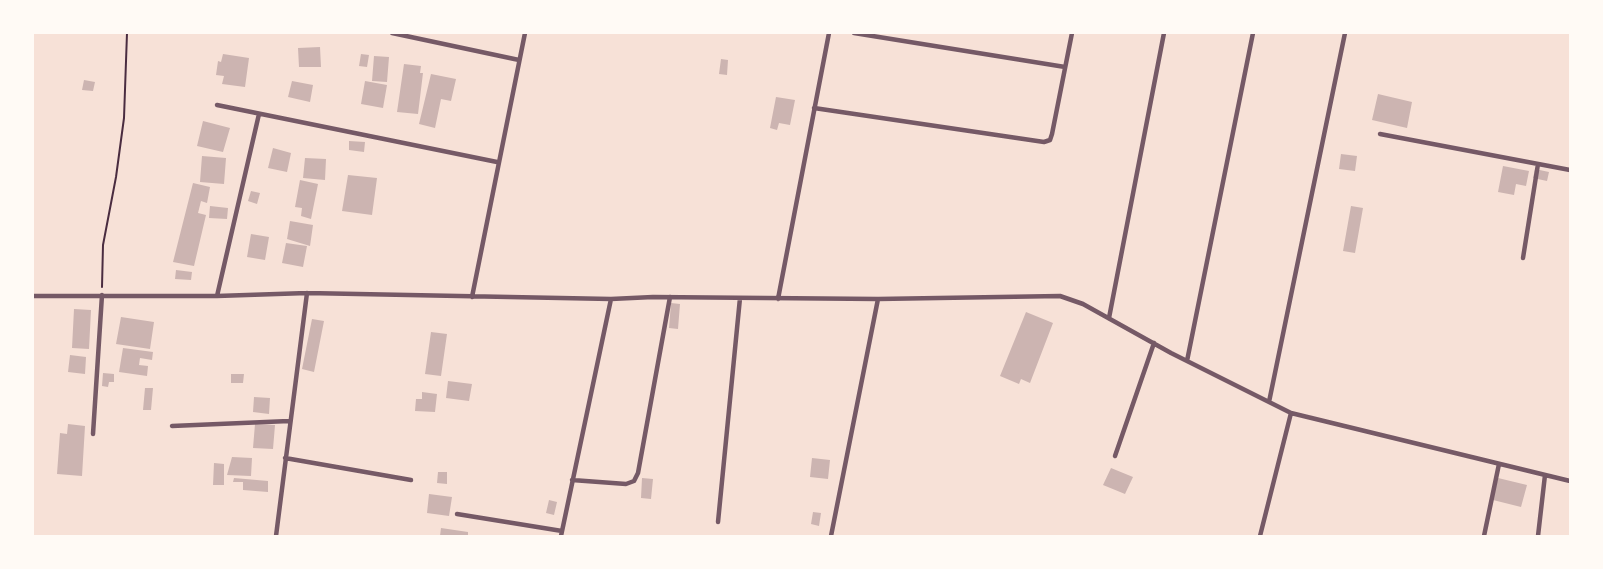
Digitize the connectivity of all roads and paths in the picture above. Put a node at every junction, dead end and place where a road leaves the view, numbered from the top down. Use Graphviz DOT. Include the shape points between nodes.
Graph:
graph roads {
  1 [pos="127,33"];
  2 [pos="392,33"];
  3 [pos="525,33"];
  4 [pos="829,33"];
  5 [pos="854,33"];
  6 [pos="1072,33"];
  7 [pos="1164,33"];
  8 [pos="1253,33"];
  9 [pos="1345,33"];
  10 [pos="519,60"];
  11 [pos="1065,66"];
  12 [pos="217,105"];
  13 [pos="814,108"];
  14 [pos="259,114"];
  15 [pos="1380,134"];
  16 [pos="498,162"];
  17 [pos="1538,164"];
  18 [pos="1570,170"];
  19 [pos="1523,258"];
  20 [pos="307,293"];
  21 [pos="102,295"];
  22 [pos="33,296"];
  23 [pos="218,296"];
  24 [pos="472,297"];
  25 [pos="670,297"];
  26 [pos="740,298"];
  27 [pos="611,299"];
  28 [pos="778,299"];
  29 [pos="878,299"];
  30 [pos="1109,318"];
  31 [pos="1154,343"];
  32 [pos="1187,361"];
  33 [pos="1269,402"];
  34 [pos="1291,412"];
  35 [pos="289,422"];
  36 [pos="172,426"];
  37 [pos="93,434"];
  38 [pos="1115,456"];
  39 [pos="285,458"];
  40 [pos="1499,464"];
  41 [pos="1545,476"];
  42 [pos="411,480"];
  43 [pos="572,480"];
  44 [pos="1570,481"];
  45 [pos="457,514"];
  46 [pos="718,522"];
  47 [pos="561,534"];
  48 [pos="276,536"];
  49 [pos="831,536"];
  50 [pos="1260,536"];
  51 [pos="1484,536"];
  52 [pos="1538,536"];
  1 -- 21 [label="path" via="123,118 103,245"];
  2 -- 10 [label="street"];
  3 -- 10 [label="street"];
  4 -- 13 [label="street"];
  5 -- 11 [label="street"];
  6 -- 11 [label="street"];
  7 -- 30 [label="street"];
  8 -- 32 [label="street"];
  9 -- 33 [label="street"];
  10 -- 16 [label="street"];
  11 -- 13 [label="street" via="1052,134 1044,142"];
  12 -- 14 [label="street"];
  13 -- 28 [label="street"];
  14 -- 16 [label="street"];
  14 -- 23 [label="street"];
  15 -- 17 [label="street"];
  16 -- 24 [label="street"];
  17 -- 18 [label="street"];
  17 -- 19 [label="street"];
  20 -- 23 [label="street"];
  20 -- 24 [label="street"];
  20 -- 35 [label="street"];
  21 -- 22 [label="street"];
  21 -- 23 [label="street"];
  21 -- 37 [label="street"];
  24 -- 27 [label="street"];
  25 -- 26 [label="street"];
  25 -- 27 [label="street"];
  25 -- 43 [label="street" via="634,481 626,484"];
  26 -- 28 [label="street"];
  26 -- 46 [label="street"];
  27 -- 43 [label="street"];
  28 -- 29 [label="street"];
  29 -- 30 [label="street" via="1060,296"];
  29 -- 49 [label="street"];
  30 -- 31 [label="street"];
  31 -- 32 [label="street"];
  31 -- 38 [label="street"];
  32 -- 33 [label="street"];
  33 -- 34 [label="street"];
  34 -- 40 [label="street"];
  34 -- 50 [label="street"];
  35 -- 36 [label="street"];
  35 -- 39 [label="street"];
  39 -- 42 [label="street"];
  39 -- 48 [label="street"];
  40 -- 41 [label="street"];
  40 -- 51 [label="street"];
  41 -- 44 [label="street"];
  41 -- 52 [label="street"];
  43 -- 47 [label="street"];
  45 -- 47 [label="street"];
}
